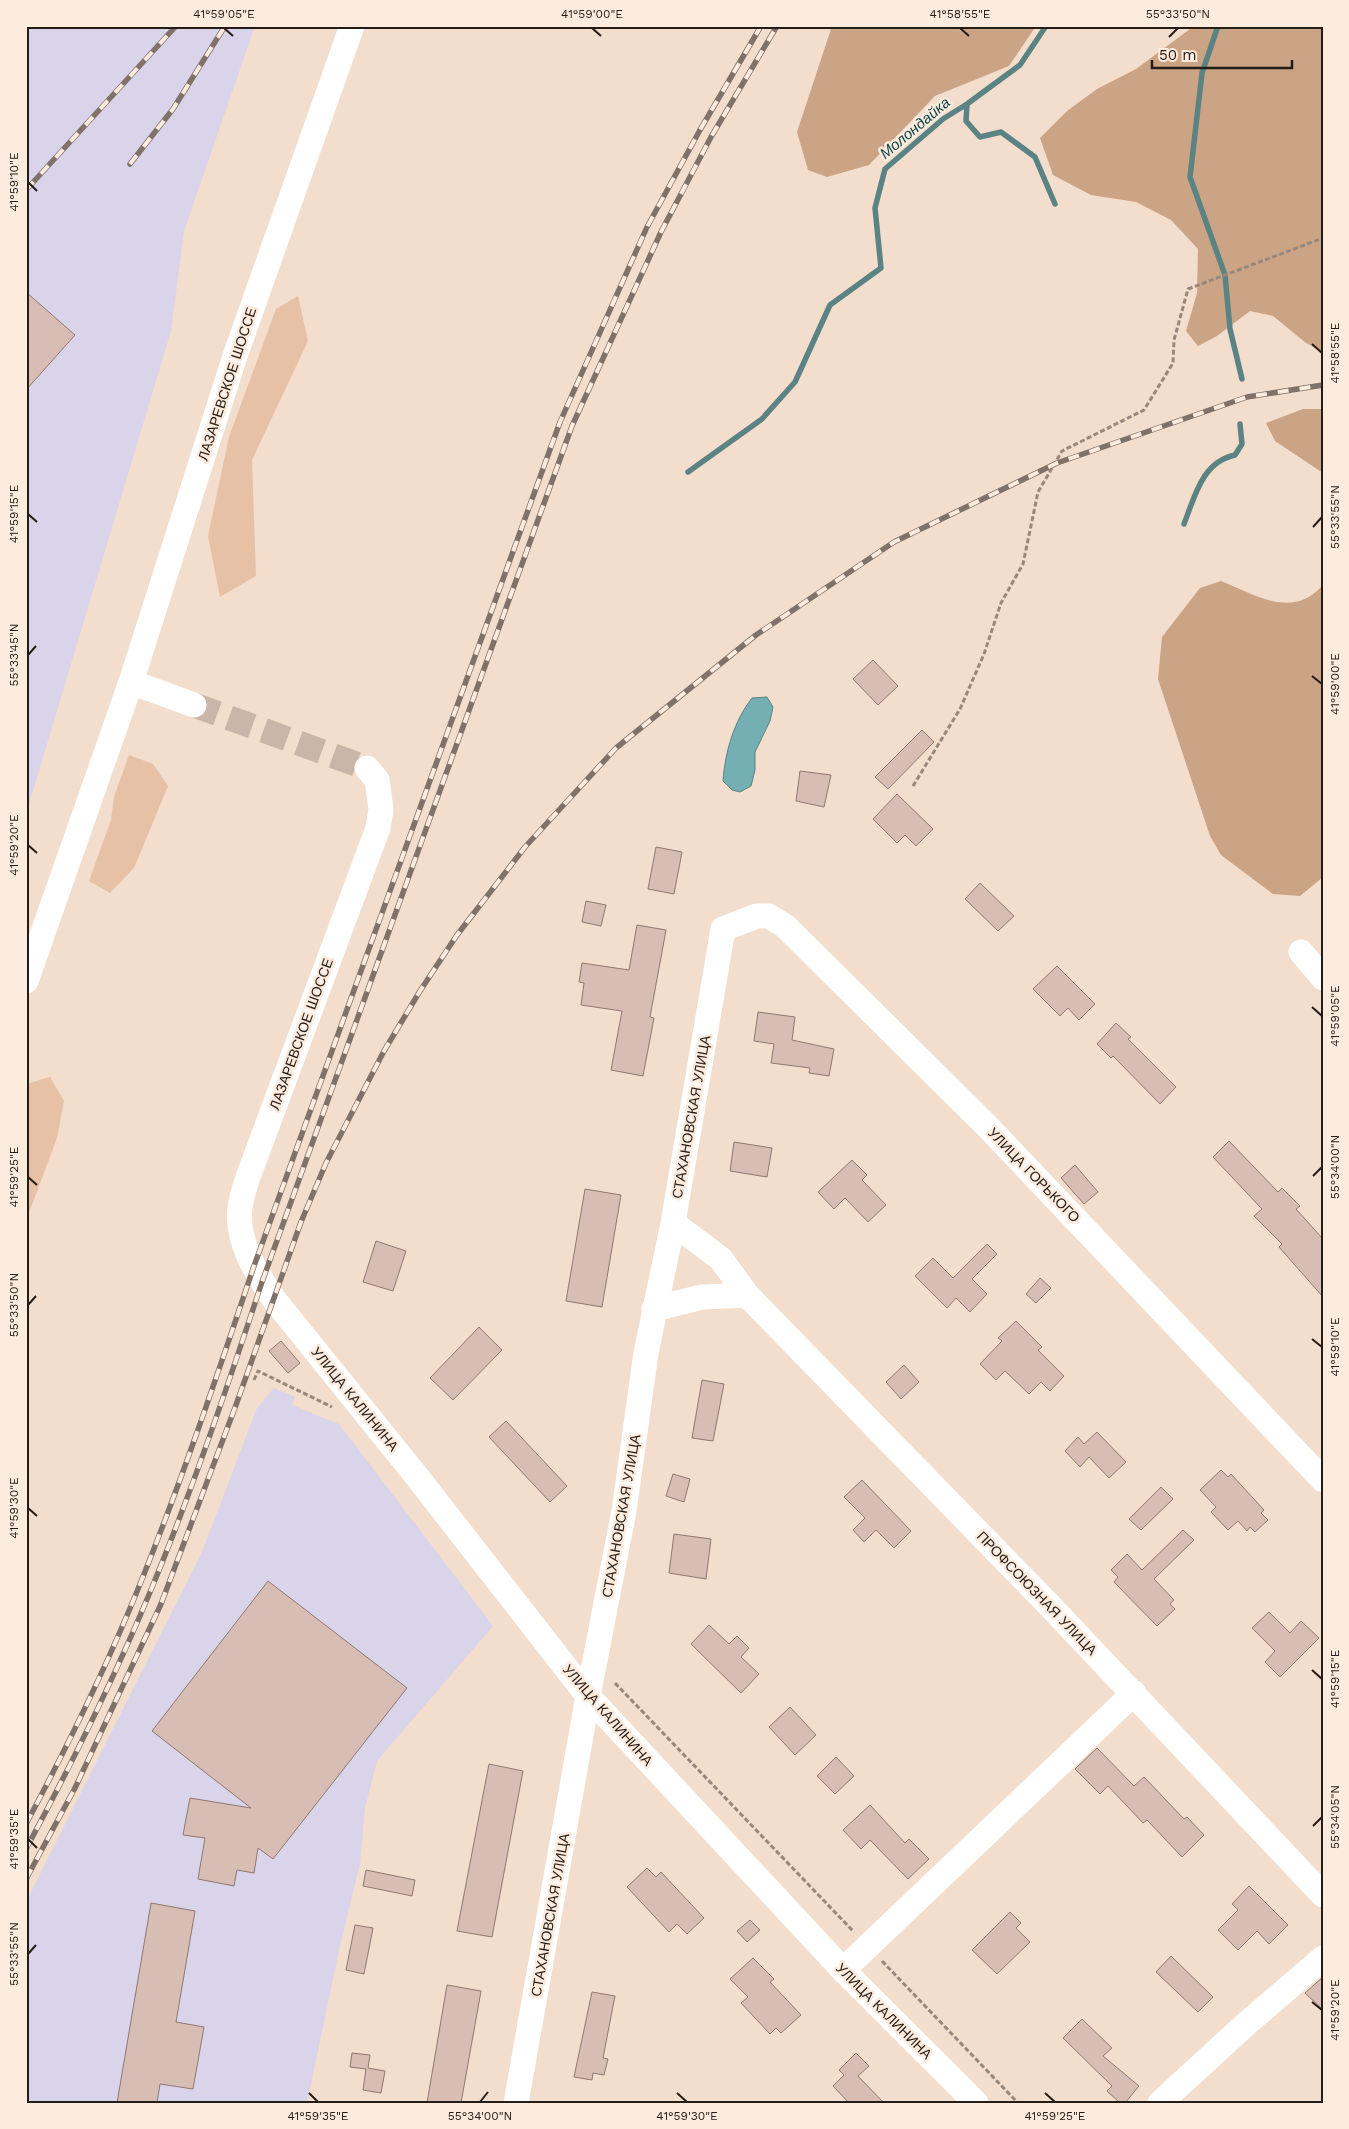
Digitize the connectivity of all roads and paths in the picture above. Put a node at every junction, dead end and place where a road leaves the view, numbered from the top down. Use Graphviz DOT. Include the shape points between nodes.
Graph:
graph roads {
  1 [pos="352,26"];
  2 [pos="1323,238"];
  3 [pos="131,682"];
  4 [pos="194,705"];
  5 [pos="367,768"];
  6 [pos="913,786"];
  7 [pos="722,929"];
  8 [pos="1301,952"];
  9 [pos="1323,978"];
  10 [pos="26,980"];
  11 [pos="673,1223"];
  12 [pos="747,1295"];
  13 [pos="273,1298"];
  14 [pos="654,1309"];
  15 [pos="254,1380"];
  16 [pos="337,1411"];
  17 [pos="1323,1480"];
  18 [pos="615,1683"];
  19 [pos="1134,1693"];
  20 [pos="588,1696"];
  21 [pos="1323,1895"];
  22 [pos="868,1947"];
  23 [pos="1323,1958"];
  24 [pos="843,1970"];
  25 [pos="516,2103"];
  26 [pos="976,2103"];
  27 [pos="1018,2103"];
  28 [pos="1160,2103"];
  1 -- 3 [label="street, ЛАЗАРЕВСКОЕ ШОССЕ" via="235,356"];
  2 -- 6 [label="path" via="1188,290 1174,340 1172,362 1144,410 1062,451 1038,492 1022,564 1001,604 984,654 963,701"];
  3 -- 4 [label="street"];
  3 -- 10 [label="street, ЛАЗАРЕВСКОЕ ШОССЕ"];
  5 -- 13 [label="street, ЛАЗАРЕВСКОЕ ШОССЕ" via="377,780 381,809 378,828 248,1177 240,1208 240,1233"];
  7 -- 11 [label="street, СТАХАНОВСКАЯ УЛИЦА"];
  7 -- 17 [label="street, УЛИЦА ГОРЬКОГО" via="757,916 769,916 785,926 987,1126"];
  8 -- 9 [label="street"];
  11 -- 12 [label="street, ПРОФСОЮЗНАЯ УЛИЦА" via="721,1259"];
  11 -- 14 [label="street, СТАХАНОВСКАЯ УЛИЦА"];
  12 -- 14 [label="street" via="702,1296"];
  12 -- 19 [label="street, ПРОФСОЮЗНАЯ УЛИЦА"];
  13 -- 20 [label="street, УЛИЦА КАЛИНИНА"];
  14 -- 20 [label="street, СТАХАНОВСКАЯ УЛИЦА" via="624,1511"];
  15 -- 16 [label="path" via="258,1371"];
  18 -- 22 [label="path"];
  19 -- 21 [label="street, ПРОФСОЮЗНАЯ УЛИЦА"];
  19 -- 22 [label="street"];
  20 -- 24 [label="street, УЛИЦА КАЛИНИНА"];
  20 -- 25 [label="street, СТАХАНОВСКАЯ УЛИЦА"];
  22 -- 24 [label="street"];
  22 -- 27 [label="path"];
  23 -- 28 [label="street"];
  24 -- 26 [label="street, УЛИЦА КАЛИНИНА"];
}
